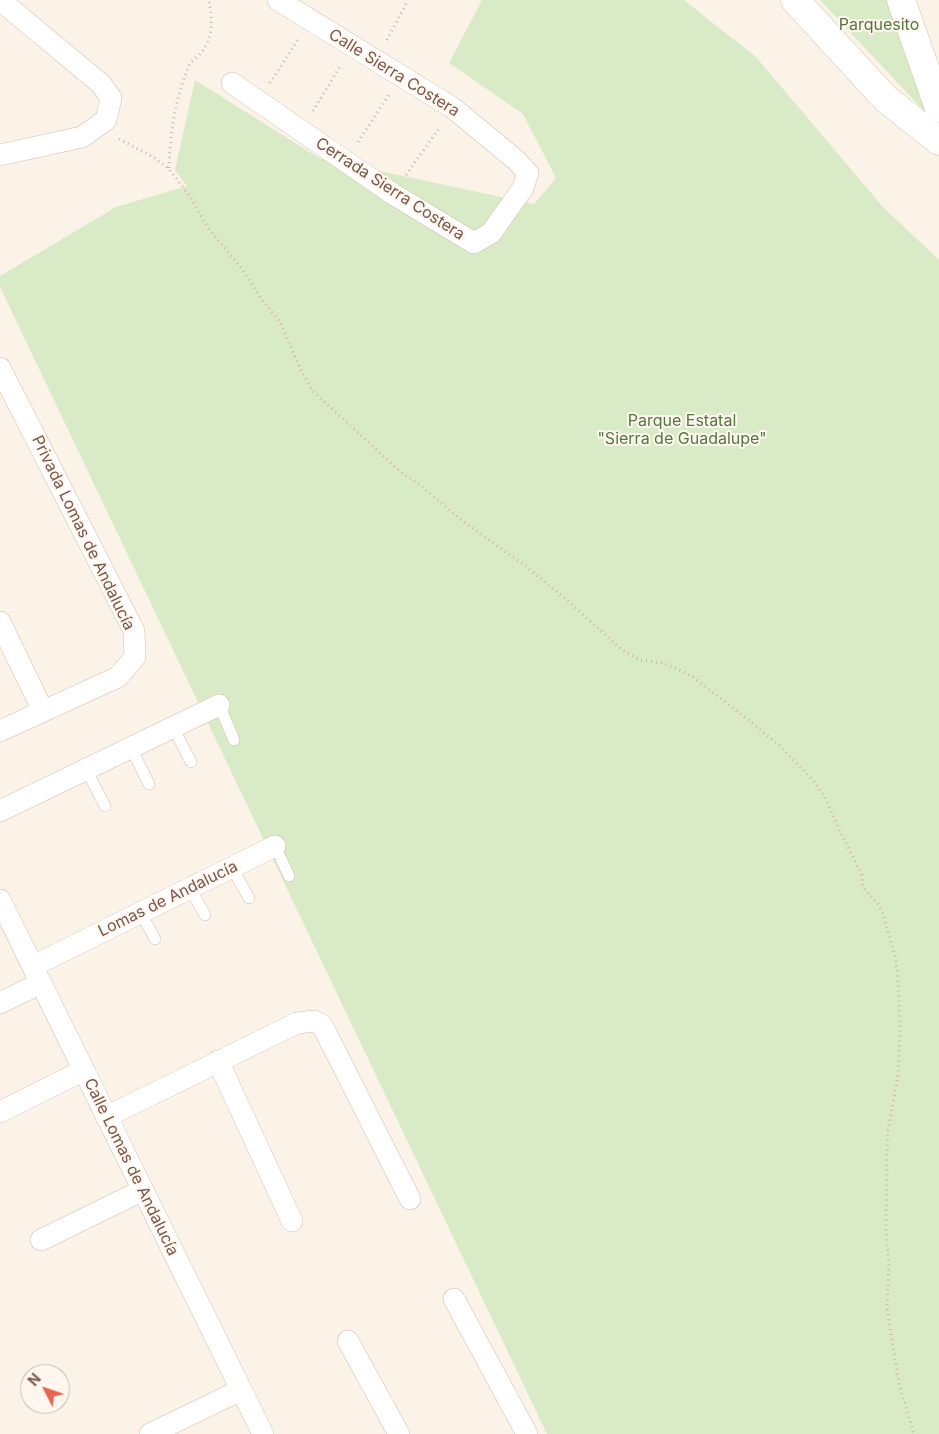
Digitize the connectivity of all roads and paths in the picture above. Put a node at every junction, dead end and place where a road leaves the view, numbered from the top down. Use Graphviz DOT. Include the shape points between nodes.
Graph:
graph roads {
  1 [pos="0,0"];
  2 [pos="210,0"];
  3 [pos="278,0"];
  4 [pos="408,0"];
  5 [pos="795,0"];
  6 [pos="901,0"];
  7 [pos="310,20"];
  8 [pos="352,46"];
  9 [pos="376,60"];
  10 [pos="401,76"];
  11 [pos="232,83"];
  12 [pos="259,101"];
  13 [pos="453,108"];
  14 [pos="939,108"];
  15 [pos="100,124"];
  16 [pos="301,130"];
  17 [pos="939,141"];
  18 [pos="0,155"];
  19 [pos="346,162"];
  20 [pos="169,169"];
  21 [pos="528,173"];
  22 [pos="392,194"];
  23 [pos="0,368"];
  24 [pos="0,622"];
  25 [pos="220,705"];
  26 [pos="43,711"];
  27 [pos="173,727"];
  28 [pos="0,731"];
  29 [pos="234,740"];
  30 [pos="131,748"];
  31 [pos="191,762"];
  32 [pos="86,769"];
  33 [pos="149,784"];
  34 [pos="105,806"];
  35 [pos="0,810"];
  36 [pos="274,846"];
  37 [pos="232,868"];
  38 [pos="289,876"];
  39 [pos="190,888"];
  40 [pos="249,898"];
  41 [pos="0,900"];
  42 [pos="141,913"];
  43 [pos="205,914"];
  44 [pos="155,939"];
  45 [pos="37,975"];
  46 [pos="0,1003"];
  47 [pos="218,1061"];
  48 [pos="84,1070"];
  49 [pos="0,1112"];
  50 [pos="106,1116"];
  51 [pos="142,1190"];
  52 [pos="410,1199"];
  53 [pos="292,1221"];
  54 [pos="41,1240"];
  55 [pos="454,1298"];
  56 [pos="348,1341"];
  57 [pos="241,1390"];
  58 [pos="150,1434"];
  59 [pos="263,1434"];
  60 [pos="398,1434"];
  61 [pos="527,1434"];
  62 [pos="914,1434"];
  1 -- 15 [label="street" via="101,84 111,98"];
  2 -- 20 [label="path" via="212,32 200,54 190,63 178,96 170,138"];
  3 -- 7 [label="street, Calle Sierra Costera"];
  4 -- 9 [label="path"];
  5 -- 17 [label="street" via="885,98"];
  6 -- 14 [label="street"];
  7 -- 8 [label="street, Calle Sierra Costera"];
  7 -- 12 [label="path"];
  8 -- 9 [label="street, Calle Sierra Costera"];
  8 -- 16 [label="path"];
  9 -- 10 [label="street, Calle Sierra Costera"];
  10 -- 13 [label="street, Calle Sierra Costera"];
  10 -- 19 [label="path"];
  11 -- 12 [label="street, Cerrada Sierra Costera"];
  12 -- 16 [label="street, Cerrada Sierra Costera"];
  13 -- 21 [label="street, Calle Sierra Costera"];
  13 -- 22 [label="path"];
  15 -- 18 [label="street" via="82,137"];
  15 -- 20 [label="path"];
  16 -- 19 [label="street, Cerrada Sierra Costera"];
  19 -- 22 [label="street, Cerrada Sierra Costera"];
  20 -- 62 [label="path" via="208,228 280,322 312,390 402,473 523,564 622,650 640,660 663,663 693,677 746,718 780,746 825,797 862,876 863,887 883,914 895,956 900,1031 898,1076 887,1151 887,1309 899,1384"];
  21 -- 22 [label="street, Cerrada Sierra Costera" via="523,188 491,233 474,243"];
  23 -- 26 [label="street, Privada Lomas de Andalucía" via="134,632 135,657 118,677"];
  24 -- 26 [label="street"];
  25 -- 27 [label="street"];
  25 -- 29 [label="lane"];
  26 -- 28 [label="street, Privada Lomas de Andalucía"];
  27 -- 30 [label="street"];
  27 -- 31 [label="lane"];
  30 -- 32 [label="street"];
  30 -- 33 [label="lane"];
  32 -- 34 [label="lane"];
  32 -- 35 [label="street"];
  36 -- 37 [label="street, Lomas de Andalucía"];
  36 -- 38 [label="lane, Lomas de Andalucía"];
  37 -- 39 [label="street, Lomas de Andalucía"];
  37 -- 40 [label="lane"];
  39 -- 42 [label="street, Lomas de Andalucía"];
  39 -- 43 [label="lane"];
  41 -- 45 [label="street, Calle Lomas de Andalucía"];
  42 -- 44 [label="lane"];
  42 -- 45 [label="street, Lomas de Andalucía"];
  45 -- 46 [label="street, Lomas de Andalucía"];
  45 -- 48 [label="street, Calle Lomas de Andalucía"];
  47 -- 50 [label="street"];
  47 -- 52 [label="street" via="297,1022 314,1021 322,1025"];
  47 -- 53 [label="street"];
  48 -- 49 [label="street"];
  48 -- 50 [label="street, Calle Lomas de Andalucía"];
  50 -- 51 [label="street, Calle Lomas de Andalucía"];
  51 -- 54 [label="street"];
  51 -- 57 [label="street, Calle Lomas de Andalucía"];
  55 -- 61 [label="street"];
  56 -- 60 [label="street"];
  57 -- 58 [label="street"];
  57 -- 59 [label="street, Calle Lomas de Andalucía"];
}
